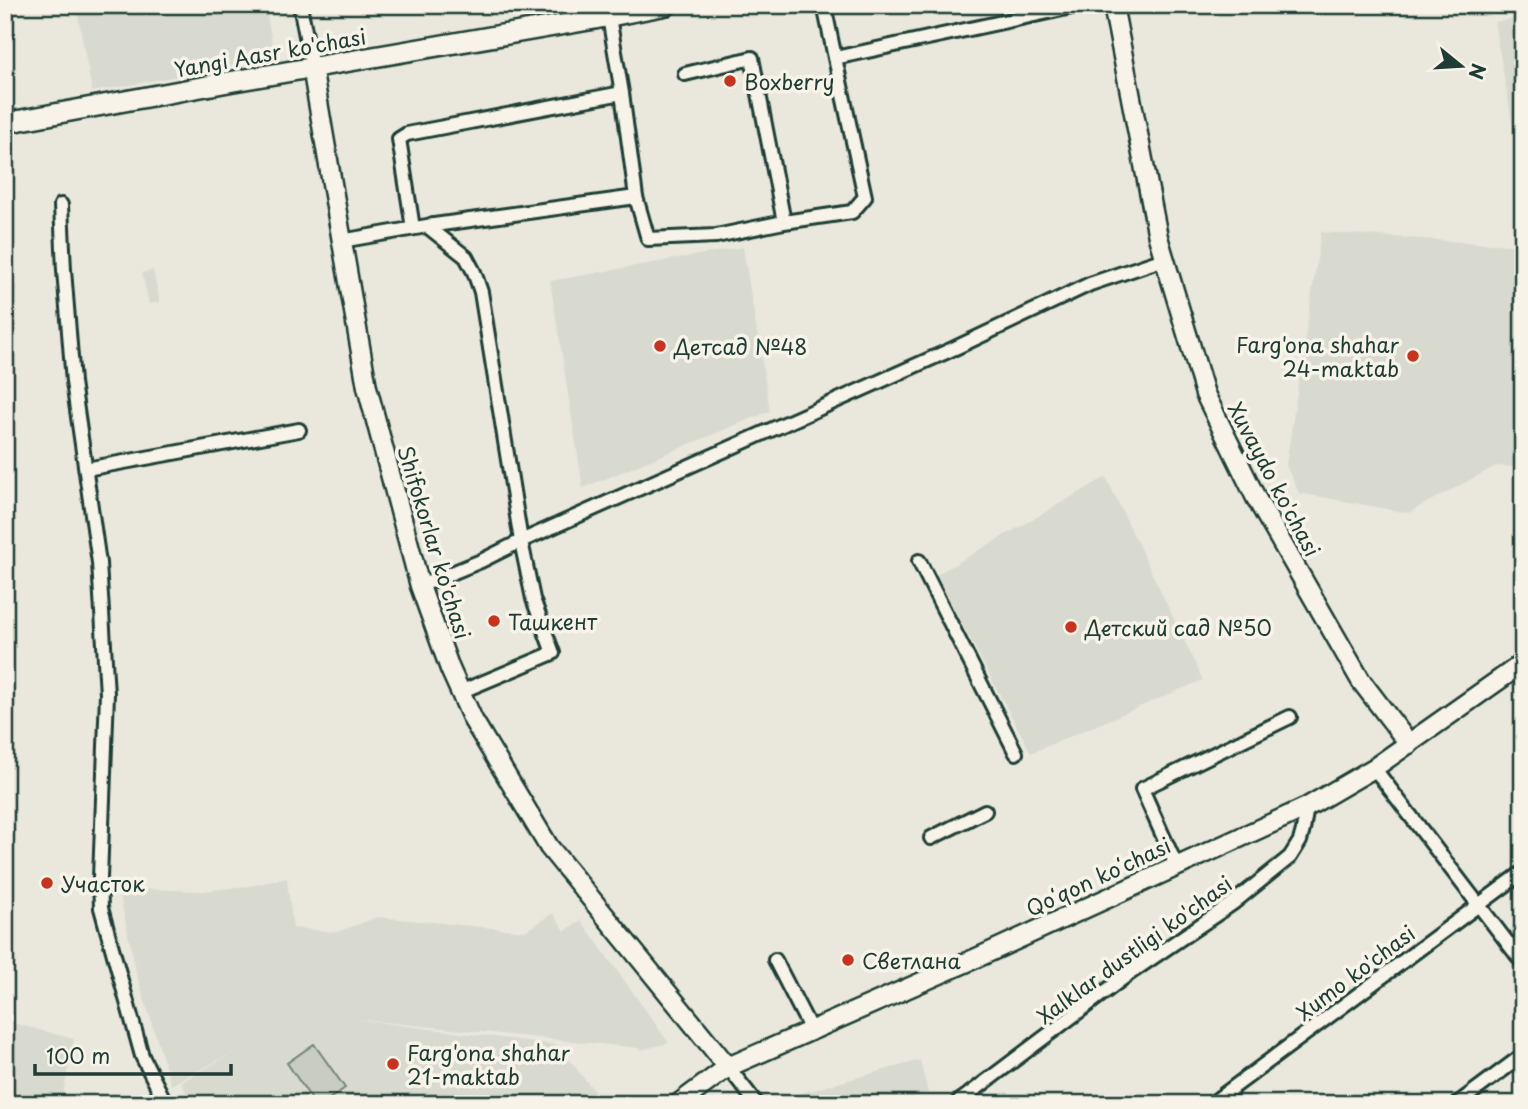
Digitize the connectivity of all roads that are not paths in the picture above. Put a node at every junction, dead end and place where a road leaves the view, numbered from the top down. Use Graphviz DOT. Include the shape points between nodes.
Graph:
graph roads {
  1 [pos="300,5"];
  2 [pos="667,5"];
  3 [pos="824,5"];
  4 [pos="1081,5"];
  5 [pos="1113,5"];
  6 [pos="609,17"];
  7 [pos="835,58"];
  8 [pos="312,67"];
  9 [pos="685,74"];
  10 [pos="622,93"];
  11 [pos="5,123"];
  12 [pos="636,197"];
  13 [pos="61,205"];
  14 [pos="784,222"];
  15 [pos="420,227"];
  16 [pos="341,241"];
  17 [pos="1164,259"];
  18 [pos="299,430"];
  19 [pos="86,469"];
  20 [pos="521,541"];
  21 [pos="919,561"];
  22 [pos="420,586"];
  23 [pos="1523,663"];
  24 [pos="460,692"];
  25 [pos="1290,718"];
  26 [pos="1409,744"];
  27 [pos="1016,752"];
  28 [pos="1374,768"];
  29 [pos="1307,807"];
  30 [pos="985,811"];
  31 [pos="931,838"];
  32 [pos="1176,865"];
  33 [pos="1523,872"];
  34 [pos="1479,904"];
  35 [pos="775,960"];
  36 [pos="1523,963"];
  37 [pos="811,1030"];
  38 [pos="1523,1055"];
  39 [pos="728,1067"];
  40 [pos="166,1104"];
  41 [pos="678,1104"];
  42 [pos="757,1104"];
  43 [pos="956,1104"];
  44 [pos="1211,1104"];
  45 [pos="1457,1104"];
  1 -- 8 [label="street"];
  2 -- 6 [label="main road, Yangi Aasr ko'chasi"];
  3 -- 7 [label="street"];
  4 -- 7 [label="street"];
  5 -- 17 [label="street, Xuvaydo ko'chasi"];
  6 -- 8 [label="main road, Yangi Aasr ko'chasi"];
  6 -- 10 [label="street"];
  7 -- 14 [label="street" via="865,197 852,212"];
  8 -- 11 [label="main road, Yangi Aasr ko'chasi"];
  8 -- 16 [label="street, Shifokorlar ko'chasi"];
  9 -- 14 [label="street" via="752,58"];
  10 -- 12 [label="street"];
  10 -- 15 [label="street" via="399,139"];
  12 -- 14 [label="street" via="648,239 716,236"];
  12 -- 15 [label="street"];
  13 -- 19 [label="street" via="73,382"];
  15 -- 16 [label="street"];
  15 -- 20 [label="street" via="466,257 481,292"];
  16 -- 22 [label="street, Shifokorlar ko'chasi" via="367,387"];
  17 -- 20 [label="street" via="1090,284"];
  17 -- 26 [label="street, Xuvaydo ko'chasi" via="1205,394 1256,498 1361,681"];
  18 -- 19 [label="street"];
  19 -- 40 [label="street" via="99,563 108,702 102,908 142,1056"];
  20 -- 22 [label="street"];
  20 -- 24 [label="street" via="533,599 554,653"];
  21 -- 27 [label="street"];
  22 -- 24 [label="street, Shifokorlar ko'chasi"];
  23 -- 26 [label="street, Qoʻqon koʻchasi"];
  24 -- 39 [label="street, Shifokorlar ko'chasi" via="549,847"];
  25 -- 32 [label="street" via="1142,789"];
  26 -- 28 [label="street, Qoʻqon koʻchasi"];
  28 -- 29 [label="street, Qoʻqon koʻchasi"];
  28 -- 34 [label="street"];
  29 -- 32 [label="street, Qoʻqon koʻchasi"];
  29 -- 43 [label="street, Xalklar dustligi ko'chasi" via="1300,841 1290,858"];
  30 -- 31 [label="street"];
  32 -- 37 [label="street, Qoʻqon koʻchasi"];
  33 -- 34 [label="street, Xumo ko'chasi"];
  34 -- 36 [label="street"];
  34 -- 44 [label="street, Xumo ko'chasi"];
  35 -- 37 [label="street"];
  37 -- 39 [label="street, Qoʻqon koʻchasi"];
  38 -- 45 [label="street"];
  39 -- 41 [label="street, Qoʻqon koʻchasi"];
  39 -- 42 [label="street, Shifokorlar ko'chasi"];
}
